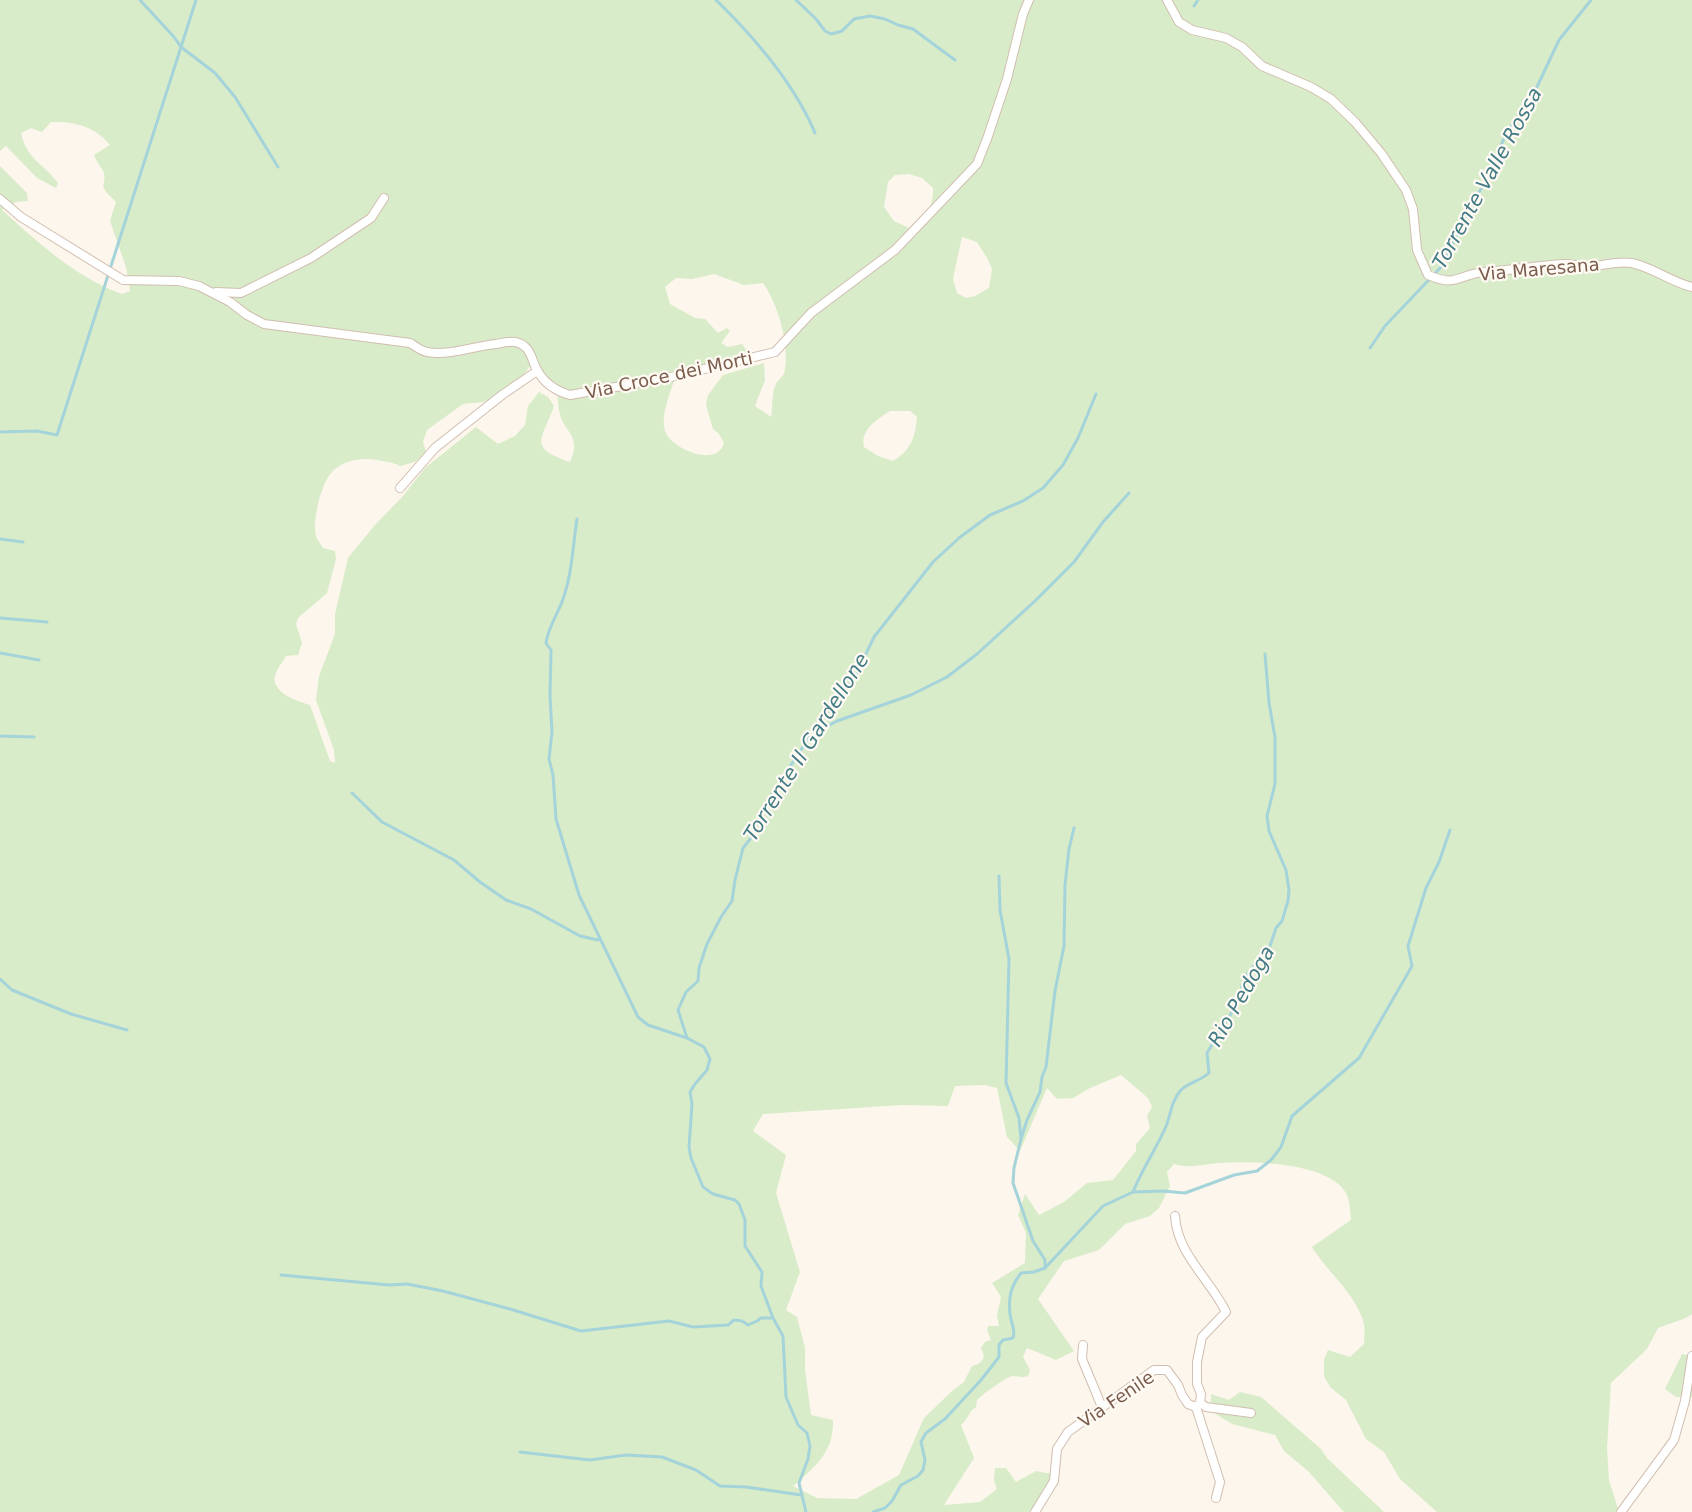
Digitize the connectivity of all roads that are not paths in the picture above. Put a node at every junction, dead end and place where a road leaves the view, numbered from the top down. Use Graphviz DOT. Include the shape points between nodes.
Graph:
graph roads {
  1 [pos="1029,0"];
  2 [pos="1167,0"];
  3 [pos="384,198"];
  4 [pos="0,199"];
  5 [pos="1692,287"];
  6 [pos="213,291"];
  7 [pos="537,371"];
  8 [pos="400,488"];
  9 [pos="1175,1216"];
  10 [pos="1083,1345"];
  11 [pos="1692,1356"];
  12 [pos="1198,1405"];
  13 [pos="1102,1407"];
  14 [pos="1251,1413"];
  15 [pos="1216,1498"];
  16 [pos="1035,1512"];
  17 [pos="1620,1512"];
  1 -- 7 [label="street, Via Croce dei Morti" via="977,164 896,250 811,313 775,352 667,378 570,395 549,385"];
  2 -- 5 [label="street, Via Maresana" via="1179,22 1242,47 1262,66 1331,99 1354,122 1406,190 1413,209 1417,250 1428,275 1443,282 1476,273 1618,262 1659,272"];
  3 -- 6 [label="street" via="371,218 311,258 242,293"];
  4 -- 6 [label="street, Via Croce dei Morti" via="21,217 123,280 178,281"];
  6 -- 7 [label="street, Via Croce dei Morti" via="264,324 410,344 425,352 515,342 532,355"];
  7 -- 8 [label="street" via="435,448"];
  9 -- 12 [label="street" via="1184,1248 1226,1312 1202,1337 1197,1362 1201,1394"];
  10 -- 13 [label="street" via="1082,1359"];
  11 -- 17 [label="street" via="1674,1440"];
  12 -- 13 [label="street, Via Fenile" via="1188,1404 1167,1370 1154,1370"];
  12 -- 14 [label="street"];
  12 -- 15 [label="street" via="1220,1482"];
  13 -- 16 [label="street, Via Fenile" via="1068,1432 1057,1449 1054,1481"];
}
